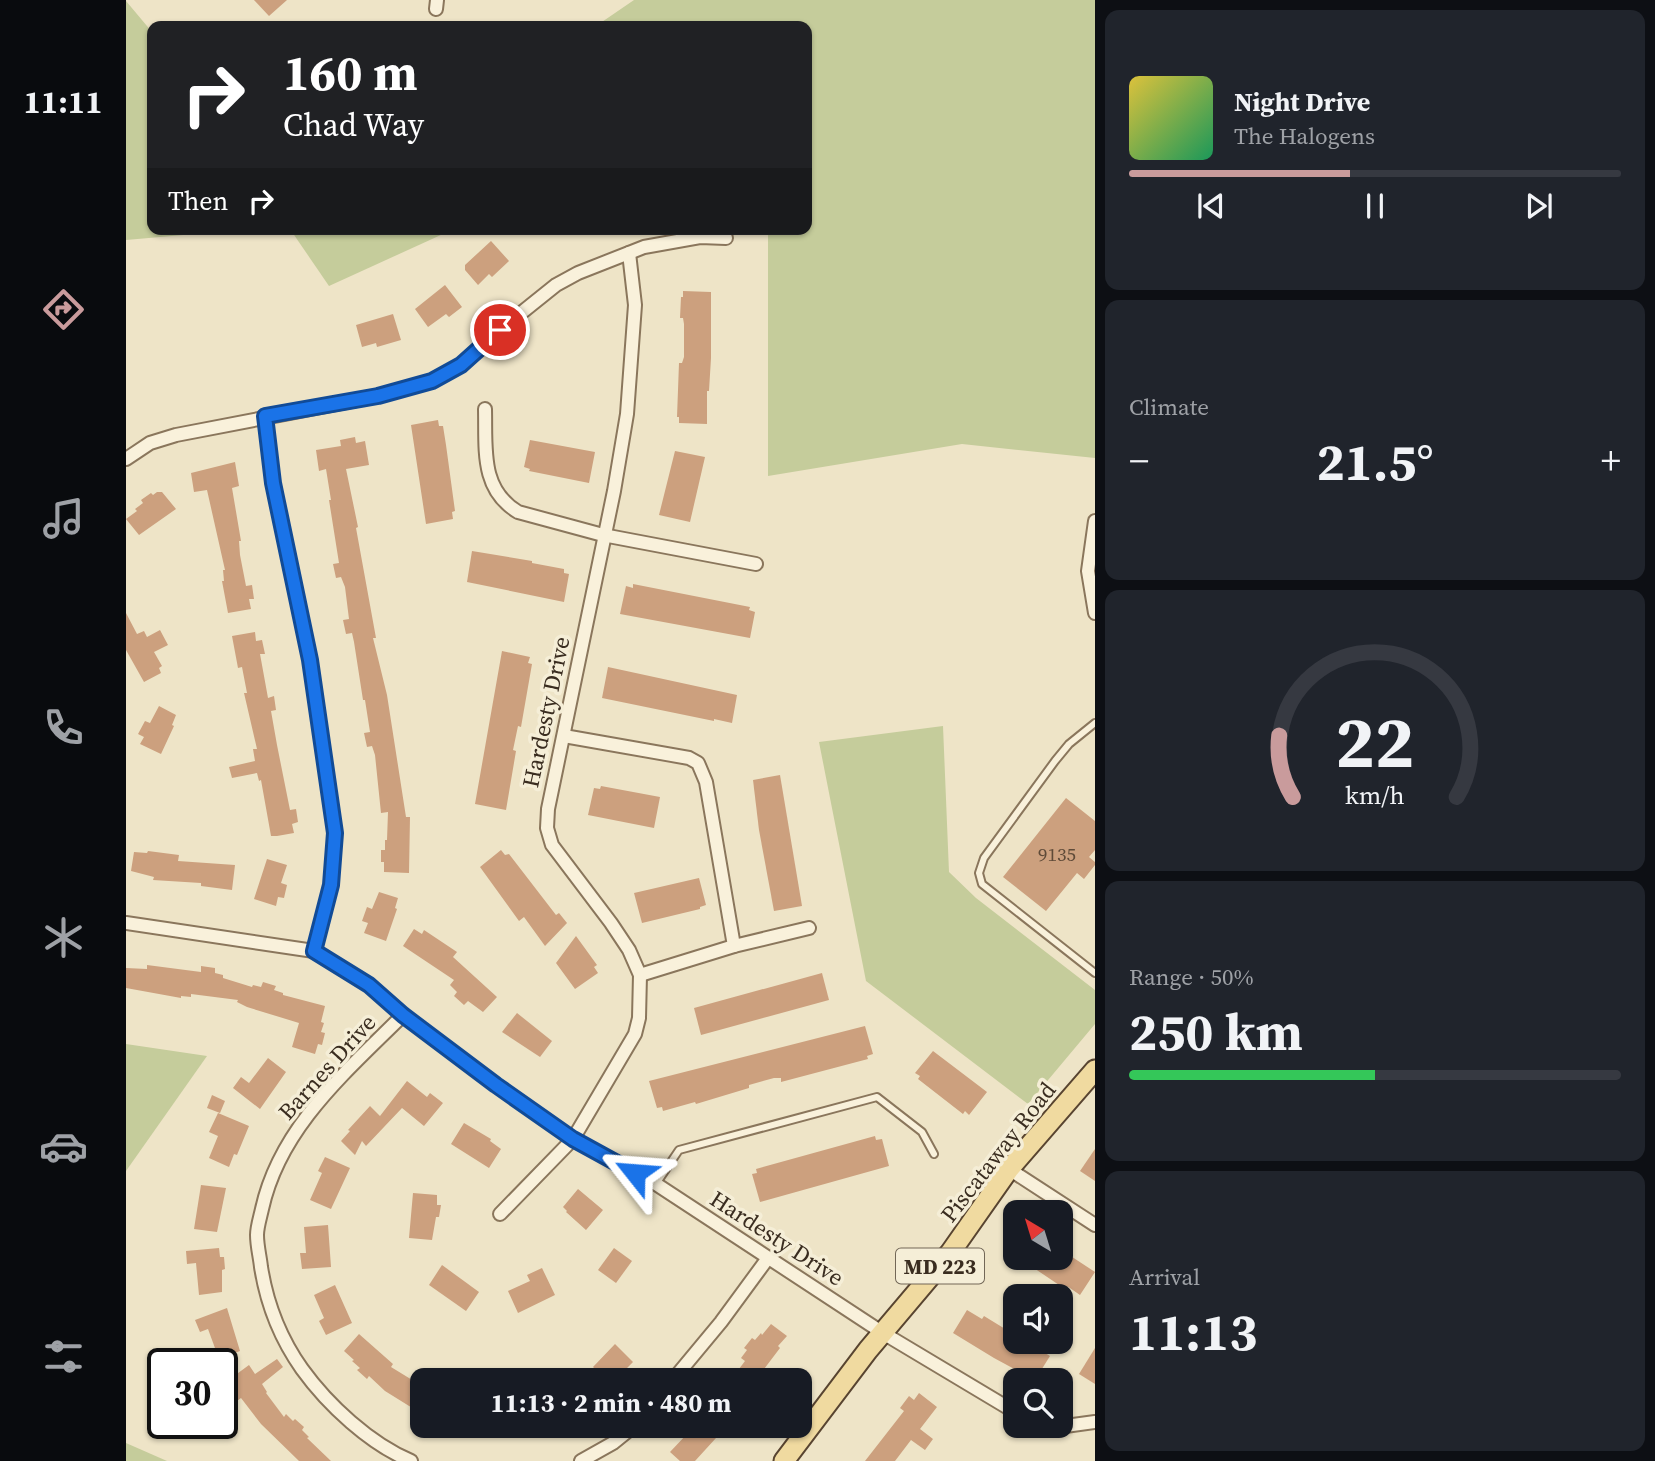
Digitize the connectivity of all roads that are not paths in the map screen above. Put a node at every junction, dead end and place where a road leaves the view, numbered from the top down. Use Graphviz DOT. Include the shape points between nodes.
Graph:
graph roads {
  1 [pos="726,238"];
  2 [pos="629,253"];
  3 [pos="485,409"];
  4 [pos="265,416"];
  5 [pos="126,459"];
  6 [pos="1095,521"];
  7 [pos="603,535"];
  8 [pos="756,564"];
  9 [pos="1095,613"];
  10 [pos="1095,723"];
  11 [pos="564,736"];
  12 [pos="126,923"];
  13 [pos="809,928"];
  14 [pos="734,946"];
  15 [pos="314,951"];
  16 [pos="1095,973"];
  17 [pos="640,975"];
  18 [pos="403,1015"];
  19 [pos="1092,1080"];
  20 [pos="573,1139"];
  21 [pos="934,1154"];
  22 [pos="1009,1169"];
  23 [pos="656,1184"];
  24 [pos="500,1214"];
  25 [pos="1095,1225"];
  26 [pos="768,1258"];
  27 [pos="883,1334"];
  28 [pos="683,1368"];
  29 [pos="1003,1405"];
  30 [pos="1095,1422"];
  31 [pos="1073,1425"];
  32 [pos="618,1438"];
  33 [pos="411,1461"];
  34 [pos="581,1461"];
  35 [pos="784,1461"];
  1 -- 2 [label="street" via="700,237"];
  2 -- 4 [label="street" via="556,285 461,365 432,381 378,396"];
  2 -- 7 [label="street, Hardesty Drive" via="635,305 632,371"];
  3 -- 7 [label="street" via="489,474 507,506 544,521"];
  4 -- 5 [label="street" via="150,443"];
  4 -- 15 [label="street" via="273,483 310,660 335,833 331,885"];
  6 -- 9 [label="street" via="1088,571"];
  7 -- 8 [label="street"];
  7 -- 11 [label="street, Hardesty Drive"];
  10 -- 16 [label="lane" via="1069,744 1037,784 984,858 979,873 982,884"];
  11 -- 14 [label="street" via="698,763 706,782"];
  11 -- 17 [label="street, Hardesty Drive" via="548,810 552,845 611,923"];
  12 -- 15 [label="street, Hardesty Drive"];
  13 -- 14 [label="street"];
  14 -- 17 [label="street"];
  15 -- 18 [label="street, Hardesty Drive" via="369,985"];
  17 -- 20 [label="street, Hardesty Drive" via="635,1034"];
  18 -- 20 [label="street, Hardesty Drive"];
  18 -- 33 [label="street, Barnes Drive" via="312,1109 285,1149 268,1182 257,1235 263,1283 285,1345 320,1393 383,1446"];
  19 -- 22 [label="main road, Piscataway Road / MD 223"];
  20 -- 23 [label="street, Hardesty Drive"];
  20 -- 24 [label="street"];
  21 -- 23 [label="lane" via="922,1132 877,1097 679,1150"];
  22 -- 25 [label="street"];
  22 -- 27 [label="main road, Piscataway Road / MD 223" via="950,1253"];
  23 -- 26 [label="street, Hardesty Drive"];
  26 -- 27 [label="street, Hardesty Drive"];
  26 -- 28 [label="street"];
  27 -- 29 [label="street, Hardesty Drive"];
  27 -- 35 [label="main road, Piscataway Road / MD 223"];
  30 -- 31 [label="street"];
  32 -- 34 [label="street"];
}
